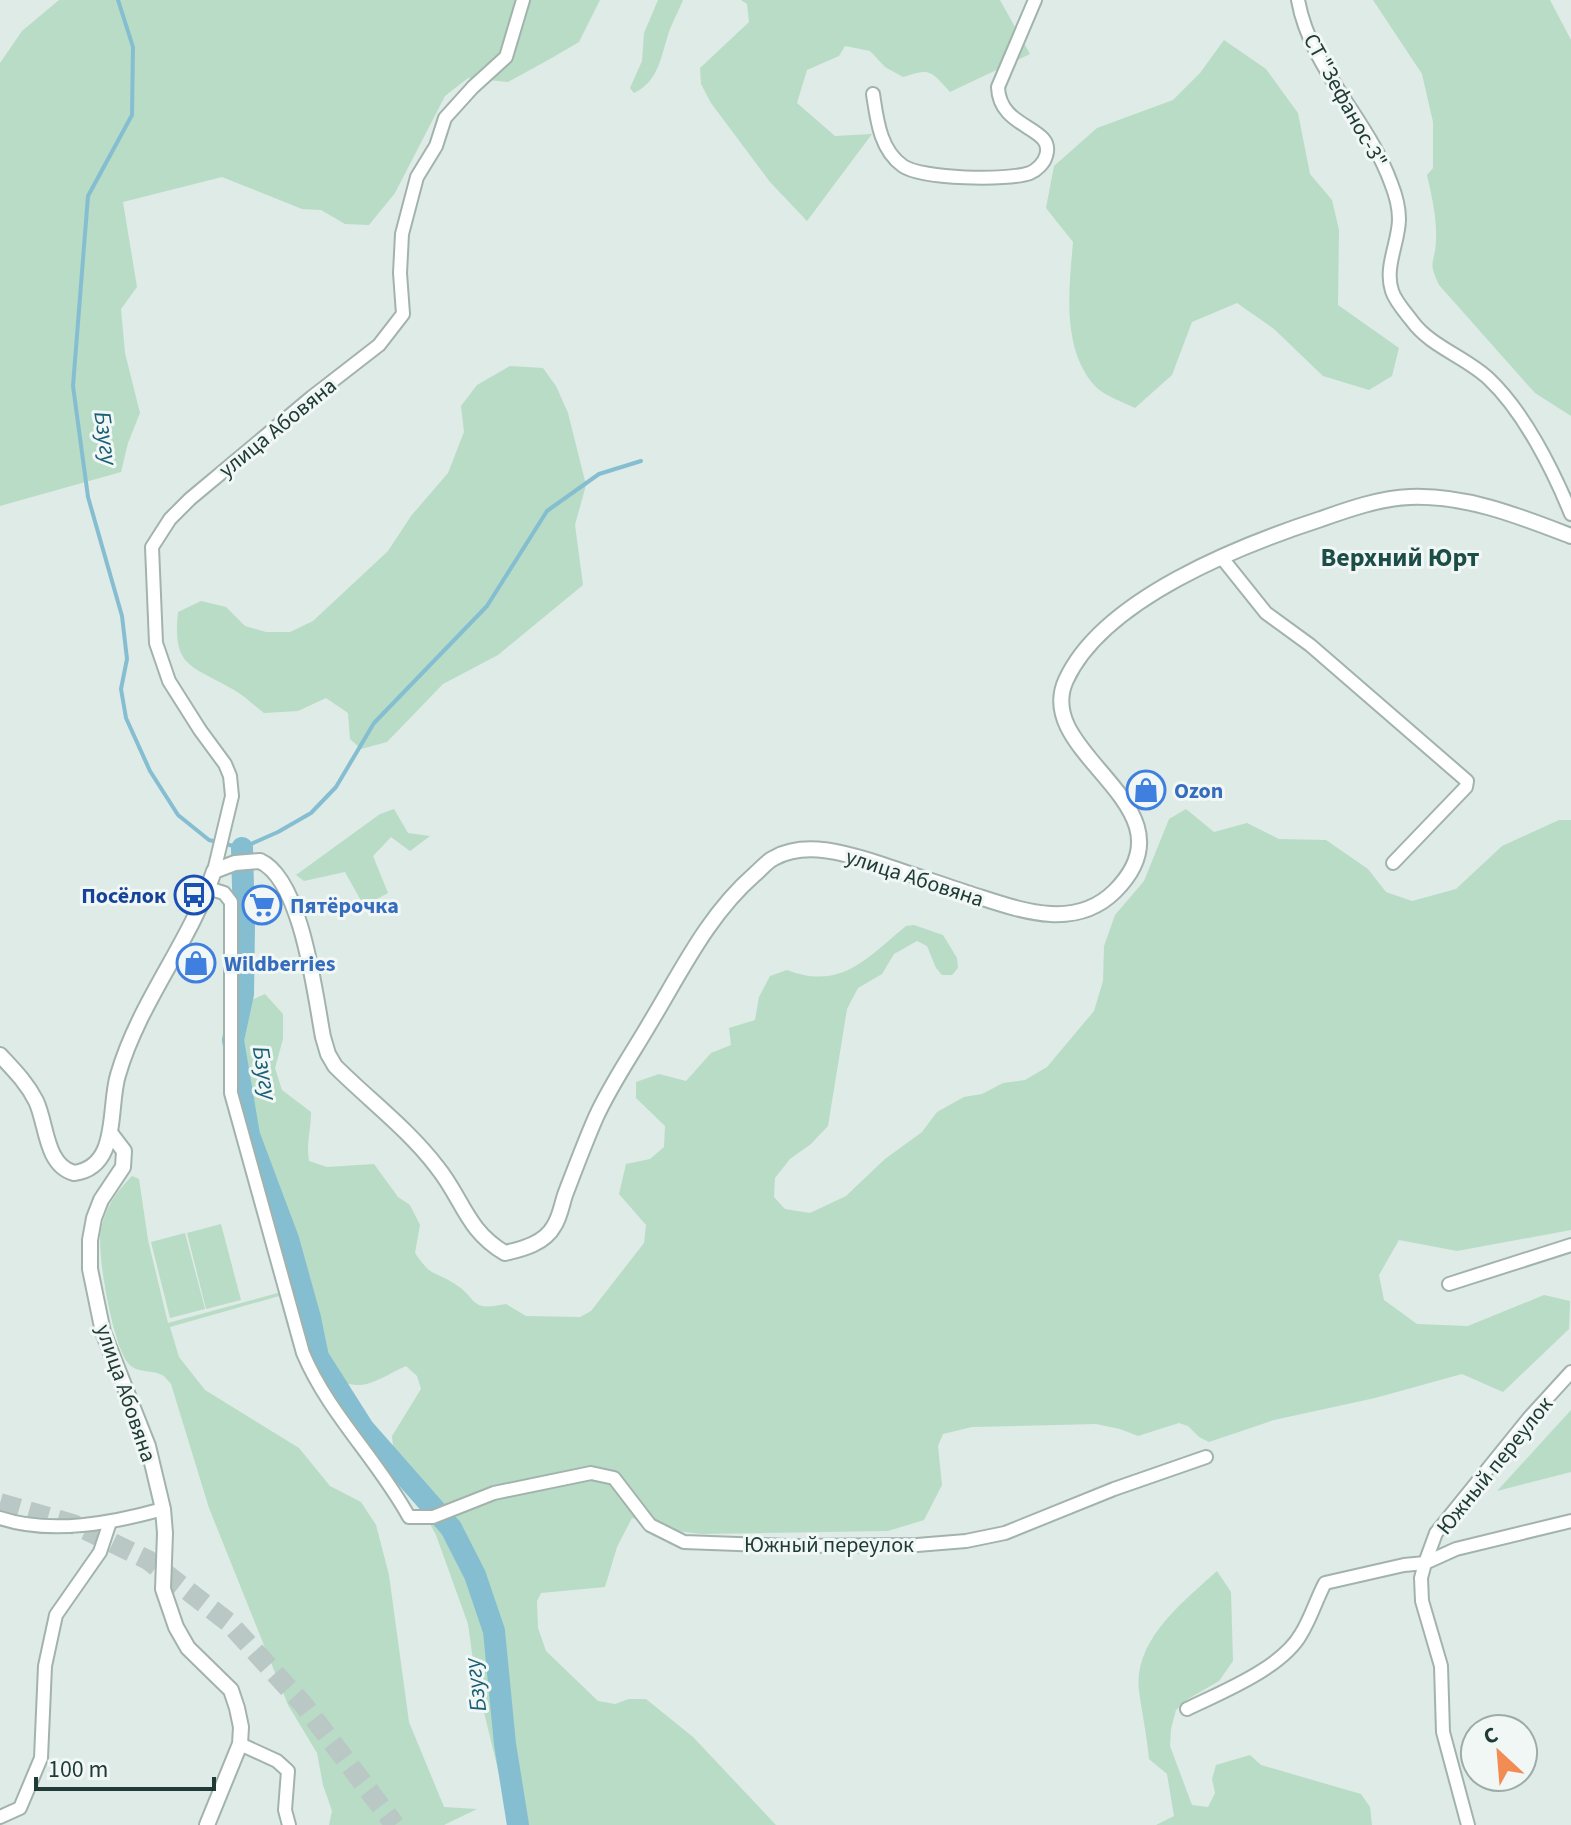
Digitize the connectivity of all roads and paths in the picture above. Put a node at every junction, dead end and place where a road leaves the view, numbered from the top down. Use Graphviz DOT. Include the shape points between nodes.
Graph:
graph roads {
  1 [pos="523,0"];
  2 [pos="1035,0"];
  3 [pos="1298,0"];
  4 [pos="873,94"];
  5 [pos="1571,514"];
  6 [pos="1571,536"];
  7 [pos="1222,558"];
  8 [pos="1393,863"];
  9 [pos="214,871"];
  10 [pos="208,888"];
  11 [pos="0,1055"];
  12 [pos="111,1134"];
  13 [pos="1571,1245"];
  14 [pos="1449,1284"];
  15 [pos="1571,1372"];
  16 [pos="1206,1457"];
  17 [pos="163,1509"];
  18 [pos="0,1518"];
  19 [pos="1571,1521"];
  20 [pos="110,1522"];
  21 [pos="1425,1563"];
  22 [pos="1187,1709"];
  23 [pos="240,1744"];
  24 [pos="0,1817"];
  25 [pos="207,1825"];
  26 [pos="289,1825"];
  27 [pos="1468,1825"];
  1 -- 9 [label="street, улица Абовяна" via="506,57 445,118 417,177 402,234 403,314 379,345 190,499 152,547 156,643 169,681 230,776 232,796"];
  2 -- 4 [label="street" via="998,87 1005,113 1034,130 1048,147 1041,165 1030,173 929,176 903,166 886,148"];
  3 -- 5 [label="street, СТ \"Зефанос-3\"" via="1317,55 1392,184 1400,218 1390,270 1392,291 1414,324 1489,379 1524,423"];
  6 -- 7 [label="street, улица Абовяна" via="1468,502 1407,497 1288,529"];
  7 -- 8 [label="street" via="1266,613 1467,781"];
  7 -- 9 [label="street, улица Абовяна" via="1146,598 1111,625 1082,654 1065,682 1061,712 1081,749 1137,824 1139,848 1113,893 1088,910 1058,916 1023,911 839,852 799,850 773,858 713,916 597,1115 553,1229 528,1248 505,1253 486,1242 438,1168 335,1066 323,1037 302,928 268,864 250,860"];
  9 -- 10 [label="street, улица Абовяна"];
  10 -- 12 [label="street, улица Абовяна" via="143,1012 118,1073"];
  10 -- 16 [label="street, Южный переулок" via="224,893 231,902 231,1093 303,1353 314,1380 409,1517 433,1517 494,1493 591,1473 614,1478 650,1525 684,1542 917,1545 1005,1533"];
  11 -- 12 [label="street, улица Абовяна" via="23,1080 54,1155 68,1171 82,1172 99,1159"];
  12 -- 17 [label="street, улица Абовяна" via="125,1160 94,1218 90,1269 103,1332 148,1446"];
  13 -- 14 [label="street"];
  15 -- 21 [label="street, Южный переулок" via="1436,1533"];
  17 -- 20 [label="street"];
  17 -- 23 [label="street, улица Абовяна" via="163,1589 188,1648 231,1690"];
  18 -- 20 [label="street" via="46,1526"];
  19 -- 21 [label="street, Южный переулок" via="1456,1549"];
  20 -- 24 [label="street" via="100,1552 56,1615 43,1681 41,1758 20,1808"];
  21 -- 22 [label="street, Южный переулок" via="1325,1583 1292,1648 1235,1686"];
  21 -- 27 [label="street, Южный переулок" via="1422,1601 1441,1666 1443,1732"];
  23 -- 25 [label="street, улица Абовяна"];
  23 -- 26 [label="street" via="288,1771"];
}
